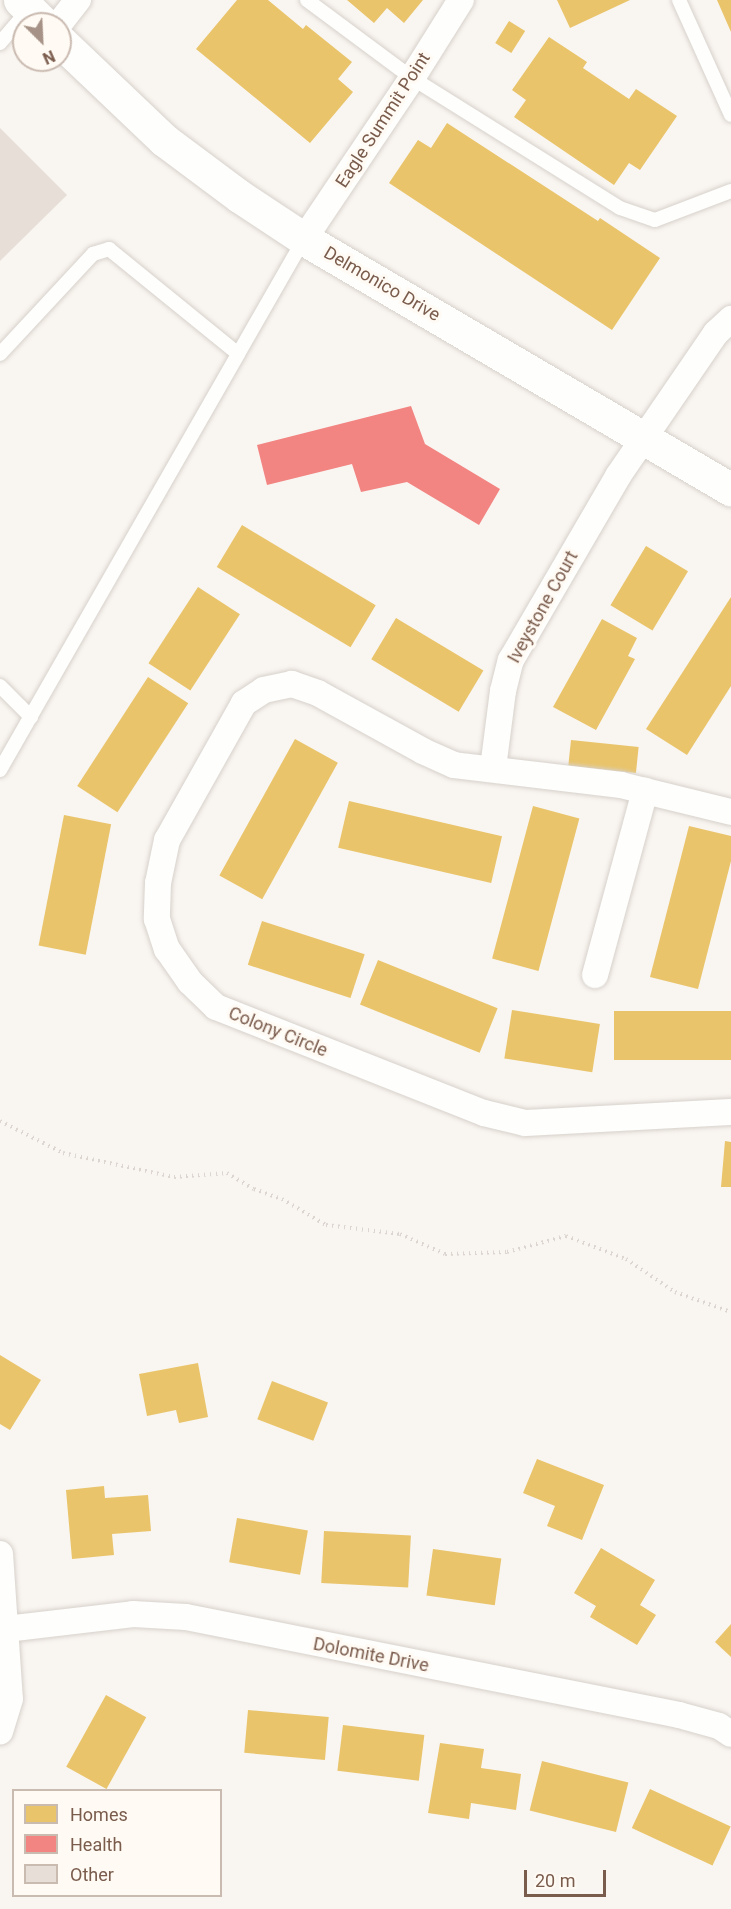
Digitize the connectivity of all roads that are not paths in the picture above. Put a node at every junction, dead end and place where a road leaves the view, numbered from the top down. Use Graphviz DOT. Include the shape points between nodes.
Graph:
graph roads {
  1 [pos="78,0"];
  2 [pos="307,0"];
  3 [pos="461,0"];
  4 [pos="679,0"];
  5 [pos="31,11"];
  6 [pos="68,12"];
  7 [pos="0,43"];
  8 [pos="72,52"];
  9 [pos="412,78"];
  10 [pos="731,115"];
  11 [pos="731,191"];
  12 [pos="304,239"];
  13 [pos="731,320"];
  14 [pos="0,354"];
  15 [pos="238,354"];
  16 [pos="644,439"];
  17 [pos="731,490"];
  18 [pos="0,686"];
  19 [pos="31,717"];
  20 [pos="494,768"];
  21 [pos="0,770"];
  22 [pos="645,791"];
  23 [pos="727,803"];
  24 [pos="595,975"];
  25 [pos="731,1112"];
  26 [pos="0,1554"];
  27 [pos="6,1629"];
  28 [pos="0,1731"];
  29 [pos="731,1734"];
  1 -- 6 [label="street"];
  2 -- 9 [label="lane"];
  3 -- 9 [label="street, Eagle Summit Point"];
  4 -- 10 [label="lane"];
  5 -- 7 [label="lane"];
  8 -- 12 [label="street, Delmonico Drive" via="164,140"];
  9 -- 11 [label="lane" via="620,208 655,220"];
  9 -- 12 [label="street, Eagle Summit Point"];
  12 -- 15 [label="lane"];
  12 -- 16 [label="street, Delmonico Drive"];
  13 -- 16 [label="street, Iveystone Court" via="716,333"];
  14 -- 15 [label="lane" via="93,254 108,249"];
  15 -- 19 [label="lane"];
  16 -- 17 [label="street, Delmonico Drive"];
  16 -- 20 [label="street, Iveystone Court" via="618,476 511,660"];
  18 -- 19 [label="lane"];
  19 -- 21 [label="lane"];
  20 -- 22 [label="street"];
  20 -- 25 [label="street, Colony Circle" via="454,765 318,693 292,684 264,690 244,703 167,840 158,883 157,919 167,949 190,982 216,1007 483,1113 525,1123"];
  22 -- 23 [label="street"];
  22 -- 24 [label="street"];
  26 -- 27 [label="street"];
  27 -- 28 [label="street" via="10,1699"];
  27 -- 29 [label="street, Dolomite Drive" via="133,1614 186,1617 679,1716 719,1726"];
}
